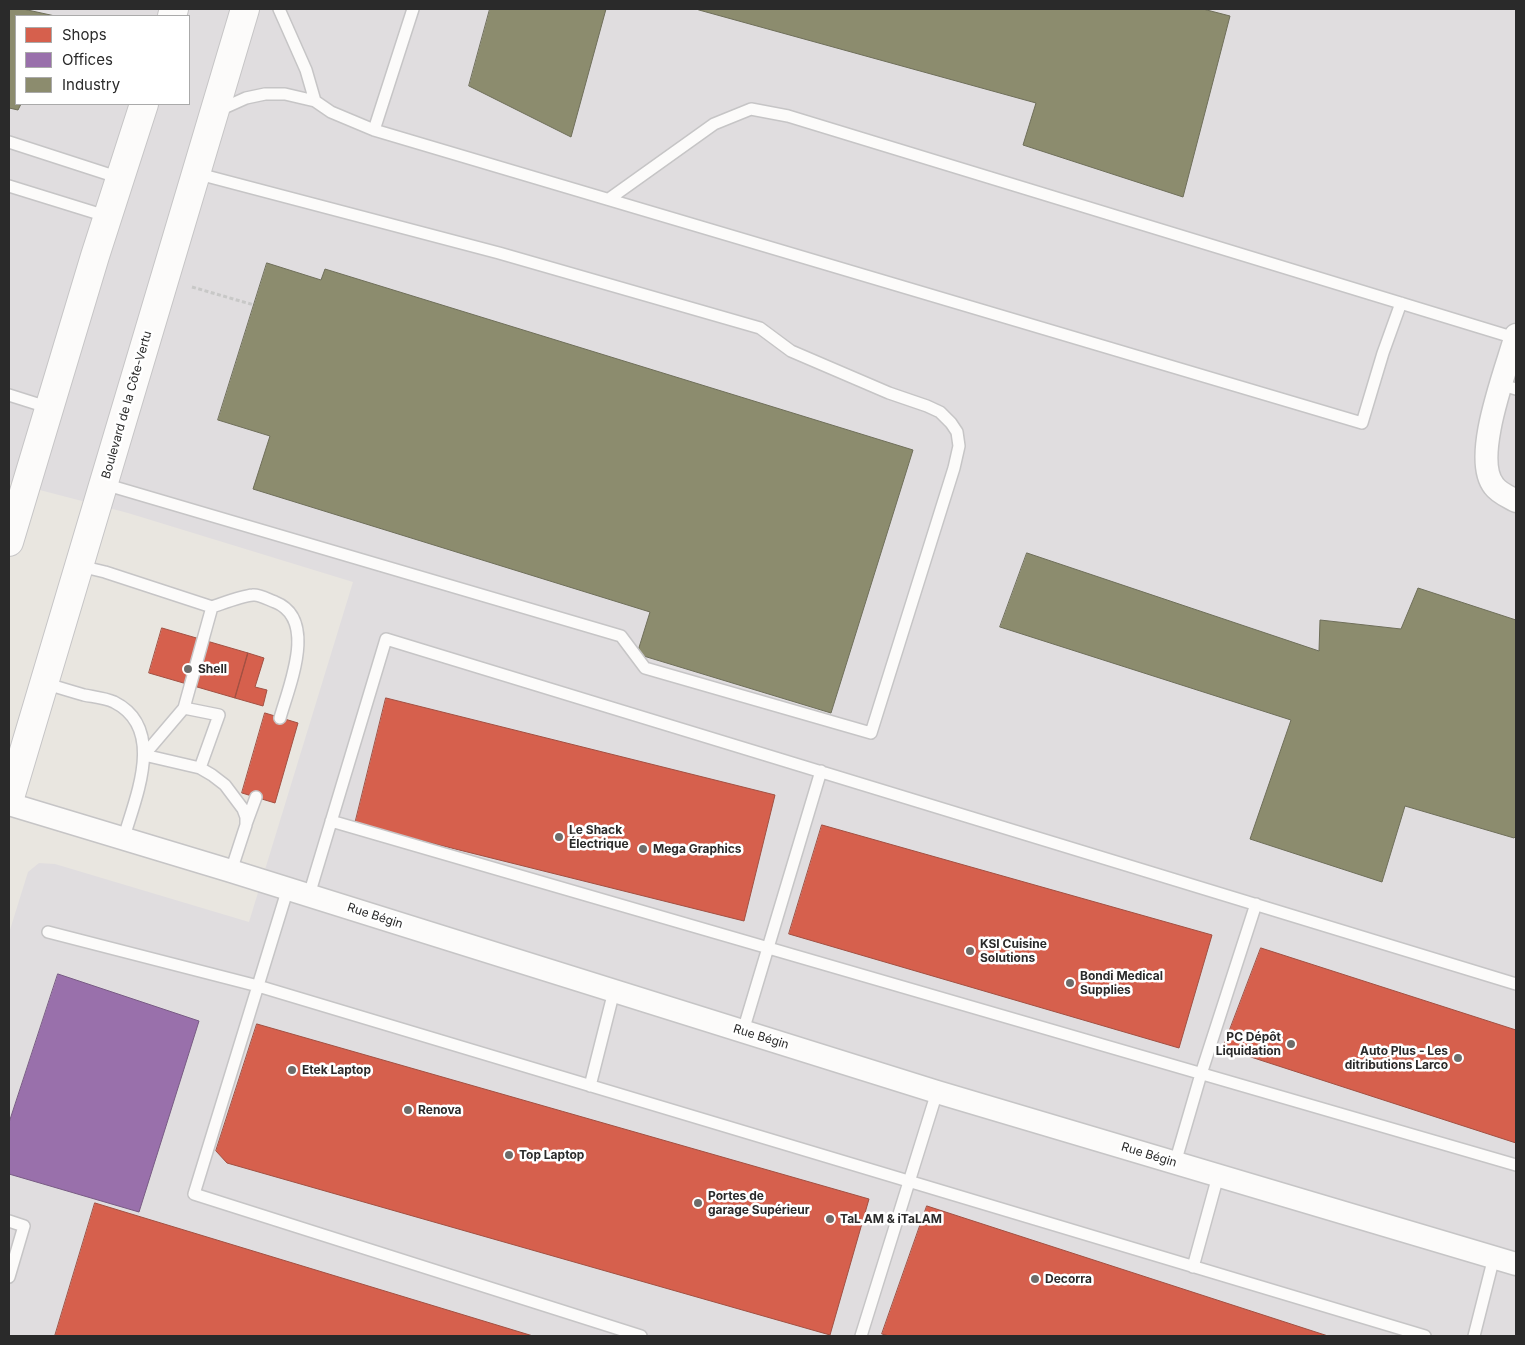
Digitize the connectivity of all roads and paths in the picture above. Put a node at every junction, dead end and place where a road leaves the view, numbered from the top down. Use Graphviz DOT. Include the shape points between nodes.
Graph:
graph roads {
  1 [pos="245,9"];
  2 [pos="279,9"];
  3 [pos="413,9"];
  4 [pos="315,101"];
  5 [pos="144,105"];
  6 [pos="214,113"];
  7 [pos="374,130"];
  8 [pos="9,142"];
  9 [pos="196,173"];
  10 [pos="120,178"];
  11 [pos="9,186"];
  12 [pos="609,199"];
  13 [pos="108,217"];
  14 [pos="189,286"];
  15 [pos="1401,303"];
  16 [pos="254,305"];
  17 [pos="1516,337"];
  18 [pos="1509,387"];
  19 [pos="9,395"];
  20 [pos="50,408"];
  21 [pos="104,484"];
  22 [pos="1516,501"];
  23 [pos="9,542"];
  24 [pos="80,566"];
  25 [pos="212,607"];
  26 [pos="44,683"];
  27 [pos="184,708"];
  28 [pos="280,718"];
  29 [pos="144,755"];
  30 [pos="200,768"];
  31 [pos="821,771"];
  32 [pos="256,797"];
  33 [pos="9,802"];
  34 [pos="331,821"];
  35 [pos="246,825"];
  36 [pos="124,837"];
  37 [pos="231,870"];
  38 [pos="288,888"];
  39 [pos="309,895"];
  40 [pos="1256,904"];
  41 [pos="48,932"];
  42 [pos="767,948"];
  43 [pos="1516,984"];
  44 [pos="258,986"];
  45 [pos="614,991"];
  46 [pos="743,1032"];
  47 [pos="1201,1074"];
  48 [pos="590,1086"];
  49 [pos="937,1092"];
  50 [pos="1175,1163"];
  51 [pos="1516,1165"];
  52 [pos="1218,1176"];
  53 [pos="910,1182"];
  54 [pos="9,1221"];
  55 [pos="1494,1257"];
  56 [pos="1516,1264"];
  57 [pos="1194,1267"];
  58 [pos="9,1277"];
  59 [pos="641,1336"];
  60 [pos="861,1336"];
  61 [pos="1425,1336"];
  62 [pos="1474,1336"];
  1 -- 6 [label="main road, Boulevard de la Côte-Vertu"];
  2 -- 4 [label="lane" via="306,70"];
  3 -- 7 [label="lane"];
  4 -- 6 [label="lane" via="285,94 265,94 246,98"];
  4 -- 7 [label="lane"];
  5 -- 10 [label="main road"];
  6 -- 9 [label="main road, Boulevard de la Côte-Vertu"];
  7 -- 12 [label="lane"];
  8 -- 10 [label="lane"];
  9 -- 21 [label="main road, Boulevard de la Côte-Vertu"];
  9 -- 21 [label="lane" via="499,252 760,328 791,351 940,412 957,432 959,446 954,468 871,732 645,668 621,636"];
  10 -- 13 [label="main road"];
  11 -- 13 [label="lane"];
  12 -- 15 [label="lane" via="714,124 751,109 788,116"];
  12 -- 15 [label="lane" via="1362,423"];
  13 -- 20 [label="main road"];
  14 -- 16 [label="path"];
  15 -- 17 [label="lane"];
  17 -- 18 [label="street"];
  18 -- 22 [label="street" via="1490,428 1487,470 1493,485"];
  19 -- 20 [label="lane"];
  20 -- 23 [label="main road"];
  21 -- 24 [label="main road, Boulevard de la Côte-Vertu"];
  24 -- 25 [label="lane"];
  24 -- 26 [label="main road, Boulevard de la Côte-Vertu"];
  25 -- 27 [label="lane"];
  25 -- 28 [label="lane" via="255,594 282,605 290,613 298,636 298,653"];
  26 -- 29 [label="lane" via="112,701 124,708 141,732"];
  26 -- 33 [label="main road, Boulevard de la Côte-Vertu"];
  27 -- 29 [label="lane"];
  27 -- 30 [label="lane" via="219,715"];
  29 -- 30 [label="lane"];
  29 -- 36 [label="lane" via="140,782"];
  30 -- 35 [label="lane" via="225,785 243,809"];
  31 -- 34 [label="lane" via="386,638"];
  31 -- 40 [label="lane"];
  31 -- 42 [label="lane"];
  32 -- 35 [label="lane"];
  33 -- 36 [label="street, Rue Bégin"];
  34 -- 39 [label="lane"];
  34 -- 42 [label="lane"];
  35 -- 37 [label="lane"];
  36 -- 37 [label="street, Rue Bégin"];
  37 -- 38 [label="street, Rue Bégin"];
  38 -- 39 [label="street, Rue Bégin"];
  38 -- 44 [label="lane"];
  39 -- 45 [label="street, Rue Bégin"];
  40 -- 43 [label="lane"];
  40 -- 47 [label="lane"];
  41 -- 44 [label="lane"];
  42 -- 46 [label="lane"];
  42 -- 47 [label="lane"];
  44 -- 48 [label="lane"];
  44 -- 59 [label="lane" via="194,1194"];
  45 -- 46 [label="street, Rue Bégin"];
  45 -- 48 [label="lane"];
  46 -- 49 [label="street, Rue Bégin"];
  47 -- 50 [label="lane"];
  47 -- 51 [label="lane"];
  48 -- 53 [label="lane"];
  49 -- 50 [label="street, Rue Bégin"];
  49 -- 53 [label="lane"];
  50 -- 52 [label="street, Rue Bégin"];
  52 -- 55 [label="street, Rue Bégin"];
  52 -- 57 [label="lane"];
  53 -- 57 [label="lane"];
  53 -- 60 [label="lane"];
  54 -- 58 [label="lane" via="24,1226"];
  55 -- 56 [label="street, Rue Bégin"];
  55 -- 62 [label="lane"];
  57 -- 61 [label="lane"];
}
